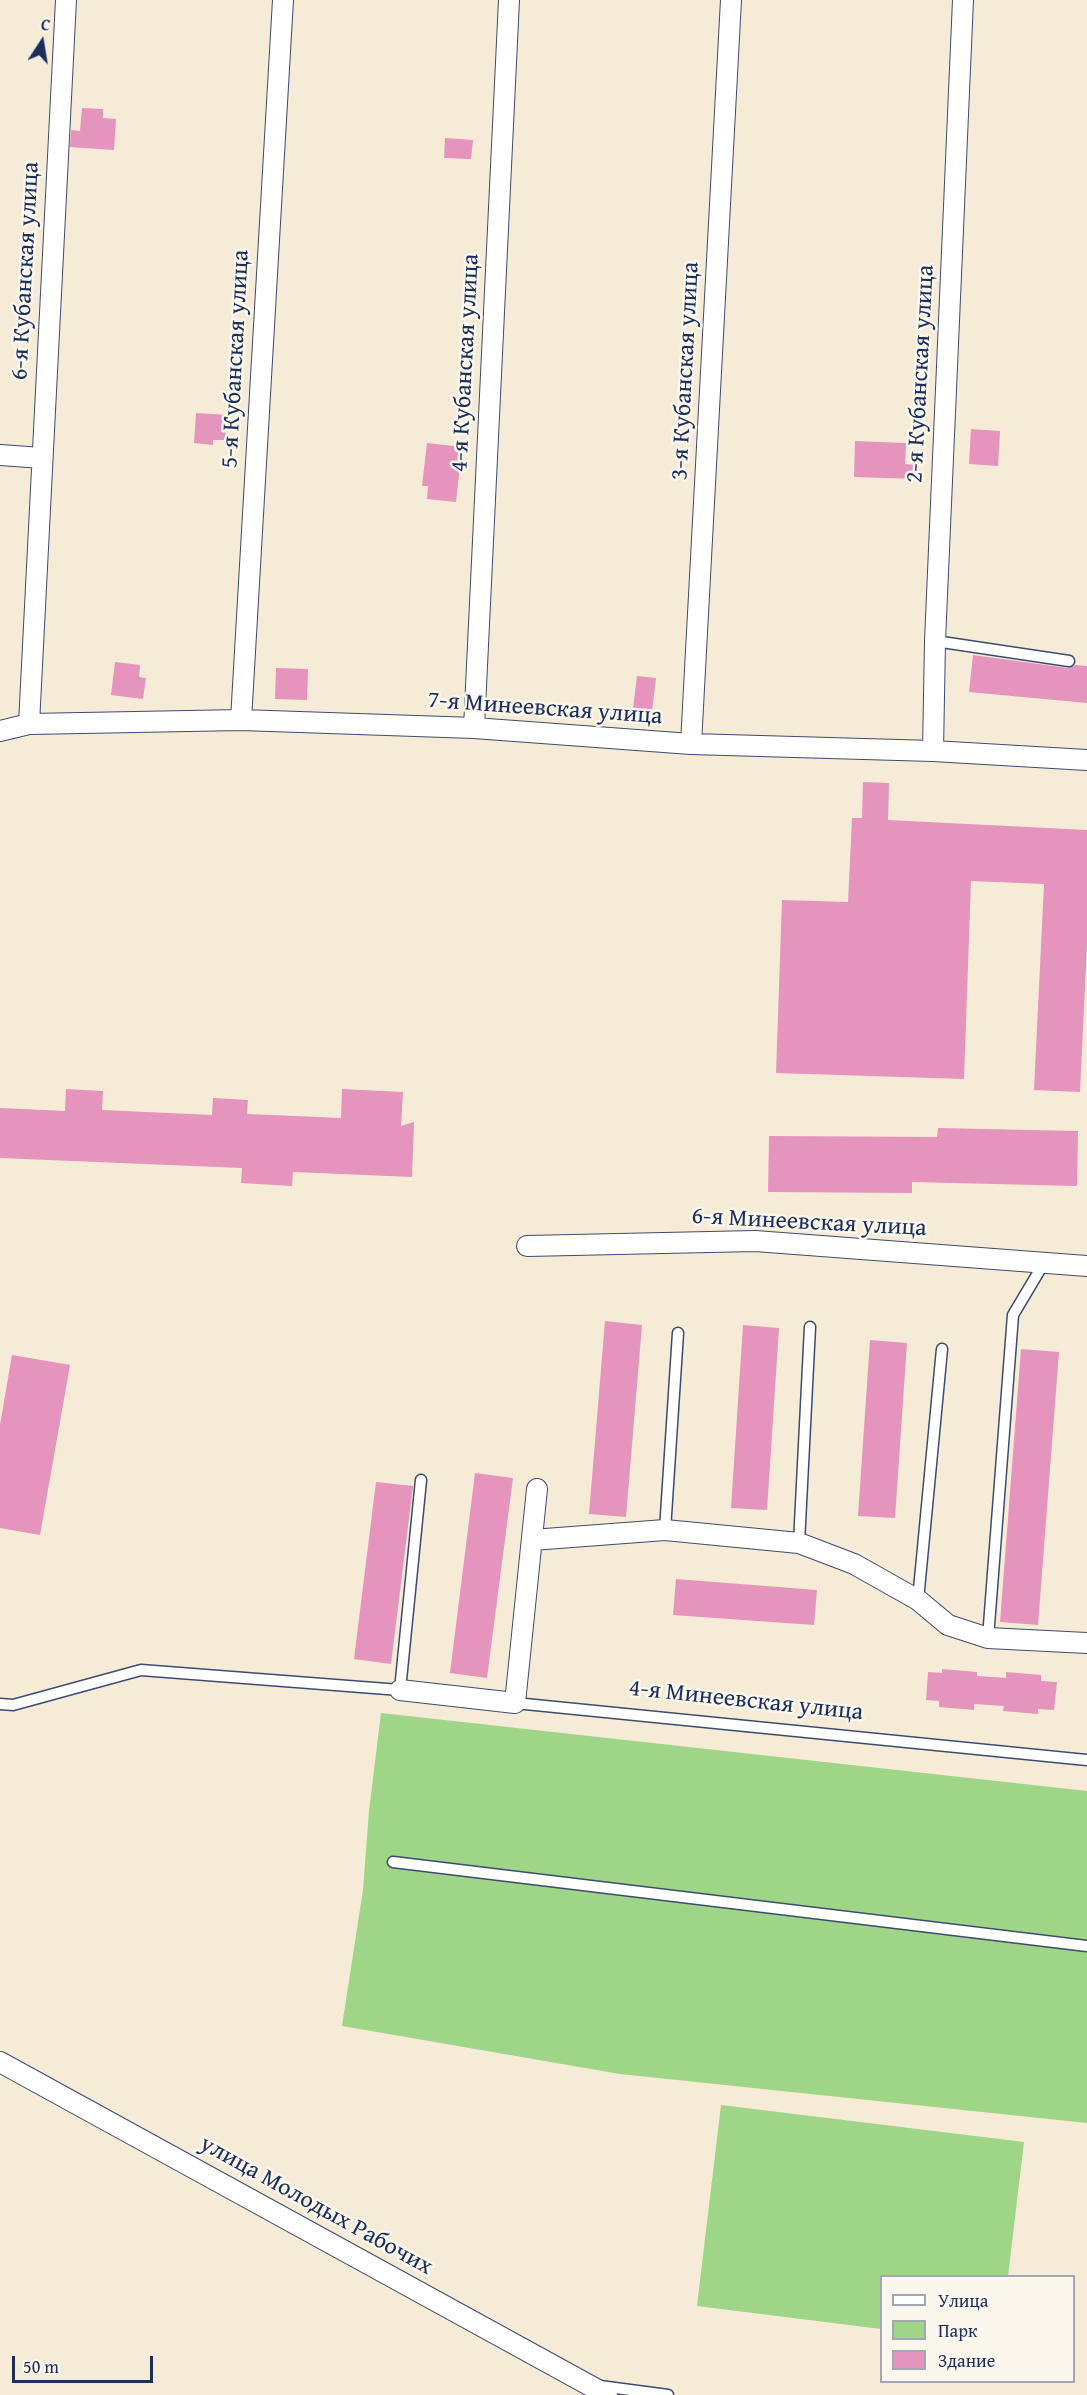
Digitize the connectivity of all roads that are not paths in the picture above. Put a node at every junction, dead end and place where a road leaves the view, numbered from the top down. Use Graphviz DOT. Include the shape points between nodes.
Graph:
graph roads {
  1 [pos="66,0"];
  2 [pos="283,0"];
  3 [pos="509,0"];
  4 [pos="732,0"];
  5 [pos="963,0"];
  6 [pos="0,455"];
  7 [pos="42,458"];
  8 [pos="935,640"];
  9 [pos="1069,661"];
  10 [pos="241,720"];
  11 [pos="29,724"];
  12 [pos="474,728"];
  13 [pos="0,731"];
  14 [pos="691,744"];
  15 [pos="933,751"];
  16 [pos="1087,760"];
  17 [pos="527,1246"];
  18 [pos="1044,1263"];
  19 [pos="1087,1266"];
  20 [pos="810,1327"];
  21 [pos="678,1333"];
  22 [pos="942,1349"];
  23 [pos="421,1480"];
  24 [pos="537,1489"];
  25 [pos="665,1530"];
  26 [pos="532,1540"];
  27 [pos="799,1543"];
  28 [pos="918,1600"];
  29 [pos="988,1638"];
  30 [pos="1087,1643"];
  31 [pos="400,1690"];
  32 [pos="515,1703"];
  33 [pos="0,1704"];
  34 [pos="1087,1760"];
  35 [pos="393,1862"];
  36 [pos="1087,1946"];
  37 [pos="0,2062"];
  38 [pos="587,2384"];
  39 [pos="607,2395"];
  40 [pos="668,2395"];
  1 -- 7 [label="street, 6-я Кубанская улица"];
  2 -- 10 [label="street, 5-я Кубанская улица"];
  3 -- 12 [label="street, 4-я Кубанская улица"];
  4 -- 14 [label="street, 3-я Кубанская улица"];
  5 -- 8 [label="street, 2-я Кубанская улица"];
  6 -- 7 [label="street"];
  7 -- 11 [label="street, 6-я Кубанская улица"];
  8 -- 9 [label="lane"];
  8 -- 15 [label="street, 2-я Кубанская улица"];
  10 -- 11 [label="street, 7-я Минеевская улица"];
  10 -- 12 [label="street, 7-я Минеевская улица"];
  11 -- 13 [label="street, 7-я Минеевская улица"];
  12 -- 14 [label="street, 7-я Минеевская улица"];
  14 -- 15 [label="street, 7-я Минеевская улица"];
  15 -- 16 [label="street, 7-я Минеевская улица"];
  17 -- 18 [label="street, 6-я Минеевская улица" via="755,1241"];
  18 -- 19 [label="street, 6-я Минеевская улица"];
  18 -- 29 [label="lane" via="1013,1315"];
  20 -- 27 [label="lane"];
  21 -- 25 [label="lane"];
  22 -- 28 [label="lane"];
  23 -- 31 [label="lane"];
  24 -- 26 [label="street"];
  25 -- 26 [label="street"];
  25 -- 27 [label="street"];
  26 -- 32 [label="street"];
  27 -- 28 [label="street" via="854,1564"];
  28 -- 29 [label="street" via="948,1625"];
  29 -- 30 [label="street"];
  31 -- 32 [label="street, 4-я Минеевская улица"];
  31 -- 33 [label="lane" via="141,1670 13,1705"];
  32 -- 34 [label="lane, 4-я Минеевская улица"];
  35 -- 36 [label="lane"];
  37 -- 38 [label="street, улица Молодых Рабочих"];
  38 -- 39 [label="street, улица Молодых Рабочих"];
  38 -- 40 [label="lane"];
}
